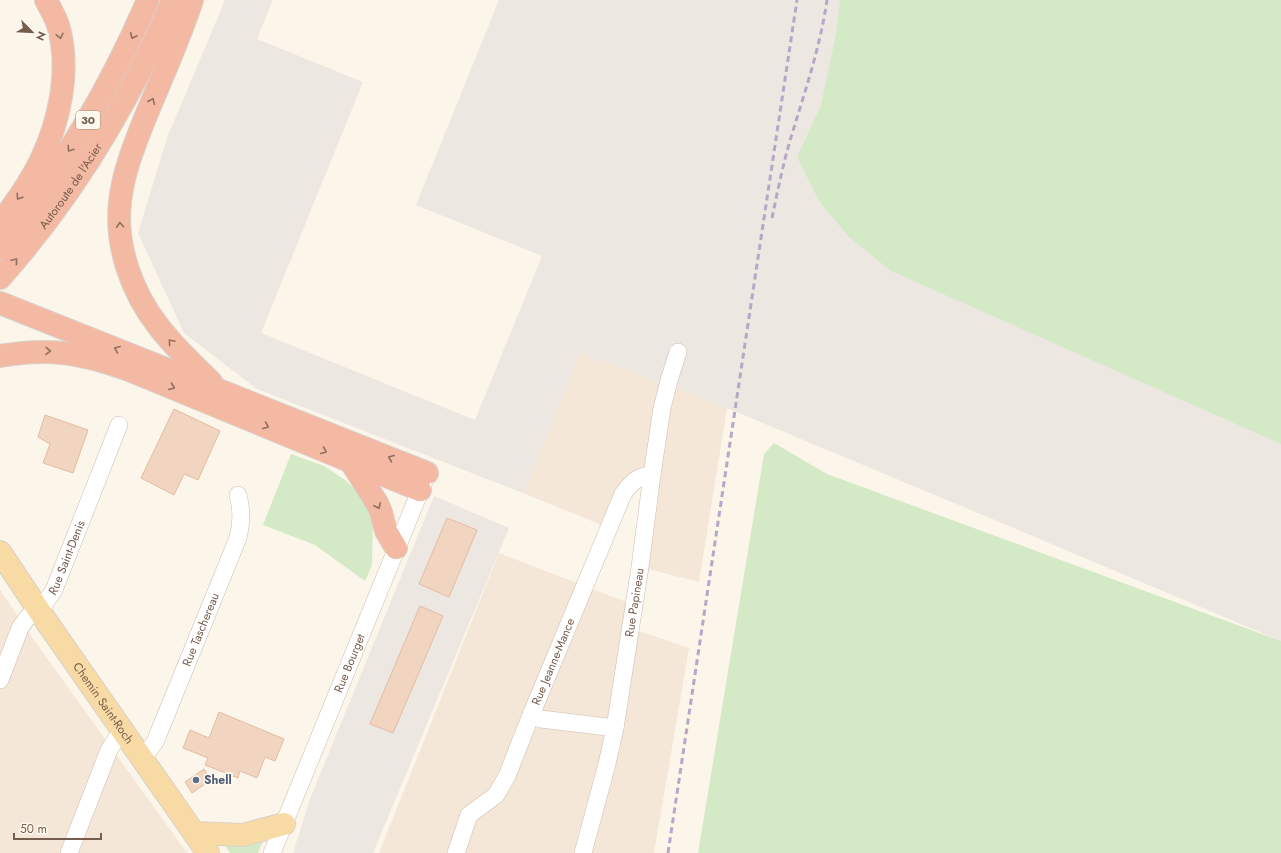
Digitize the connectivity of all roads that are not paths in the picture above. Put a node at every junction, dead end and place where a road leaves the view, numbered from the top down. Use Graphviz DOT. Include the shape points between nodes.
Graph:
graph roads {
  1 [pos="46,0"];
  2 [pos="148,0"];
  3 [pos="173,0"];
  4 [pos="192,0"];
  5 [pos="11,230"];
  6 [pos="0,248"];
  7 [pos="0,278"];
  8 [pos="0,303"];
  9 [pos="678,352"];
  10 [pos="4,355"];
  11 [pos="218,389"];
  12 [pos="119,425"];
  13 [pos="351,462"];
  14 [pos="652,475"];
  15 [pos="424,481"];
  16 [pos="238,495"];
  17 [pos="396,548"];
  18 [pos="0,552"];
  19 [pos="38,608"];
  20 [pos="0,680"];
  21 [pos="531,715"];
  22 [pos="615,728"];
  23 [pos="124,732"];
  24 [pos="141,757"];
  25 [pos="284,824"];
  26 [pos="194,833"];
  27 [pos="69,853"];
  28 [pos="208,853"];
  29 [pos="272,853"];
  30 [pos="456,853"];
  31 [pos="583,853"];
  1 -- 5 [label="highway, one-way" via="57,24 64,53 60,101 52,133 41,161 28,183"];
  2 -- 5 [label="highway, Autoroute de l'Acier / 30, one-way" via="94,110 69,151"];
  3 -- 5 [label="highway, Autoroute de l'Acier / 30" via="145,63 116,117 76,180"];
  11 -- 4 [label="highway, one-way" via="158,327 135,288 125,260 119,216 121,190 130,156"];
  5 -- 6 [label="highway, Autoroute de l'Acier / 30"];
  7 -- 5 [label="highway, Autoroute de l'Acier / 30, one-way"];
  11 -- 8 [label="highway, one-way"];
  9 -- 14 [label="street, Rue Papineau" via="663,402"];
  10 -- 13 [label="highway, one-way" via="52,351 97,359 142,375"];
  15 -- 11 [label="highway, one-way"];
  12 -- 19 [label="street, Rue Saint-Denis" via="54,590"];
  13 -- 15 [label="highway"];
  13 -- 17 [label="highway, one-way" via="378,503 386,531"];
  14 -- 21 [label="street, Rue Jeanne-Mance" via="634,480 623,494"];
  14 -- 22 [label="street, Rue Papineau"];
  15 -- 17 [label="street, Rue Bourget"];
  16 -- 24 [label="street, Rue Taschereau" via="242,516 238,538 157,738"];
  17 -- 25 [label="street, Rue Bourget"];
  18 -- 19 [label="main road, Chemin Saint-Roch"];
  19 -- 20 [label="street, Rue Saint-Denis" via="20,628"];
  19 -- 23 [label="main road, Chemin Saint-Roch"];
  21 -- 22 [label="street"];
  21 -- 30 [label="street, Rue Jeanne-Mance" via="502,787 488,802 469,815"];
  22 -- 31 [label="street, Rue Papineau"];
  23 -- 24 [label="main road, Chemin Saint-Roch"];
  23 -- 27 [label="street" via="109,750"];
  24 -- 26 [label="main road, Chemin Saint-Roch"];
  25 -- 26 [label="main road" via="243,836"];
  25 -- 29 [label="street, Rue Bourget"];
  26 -- 28 [label="main road, Chemin Saint-Roch"];
}
